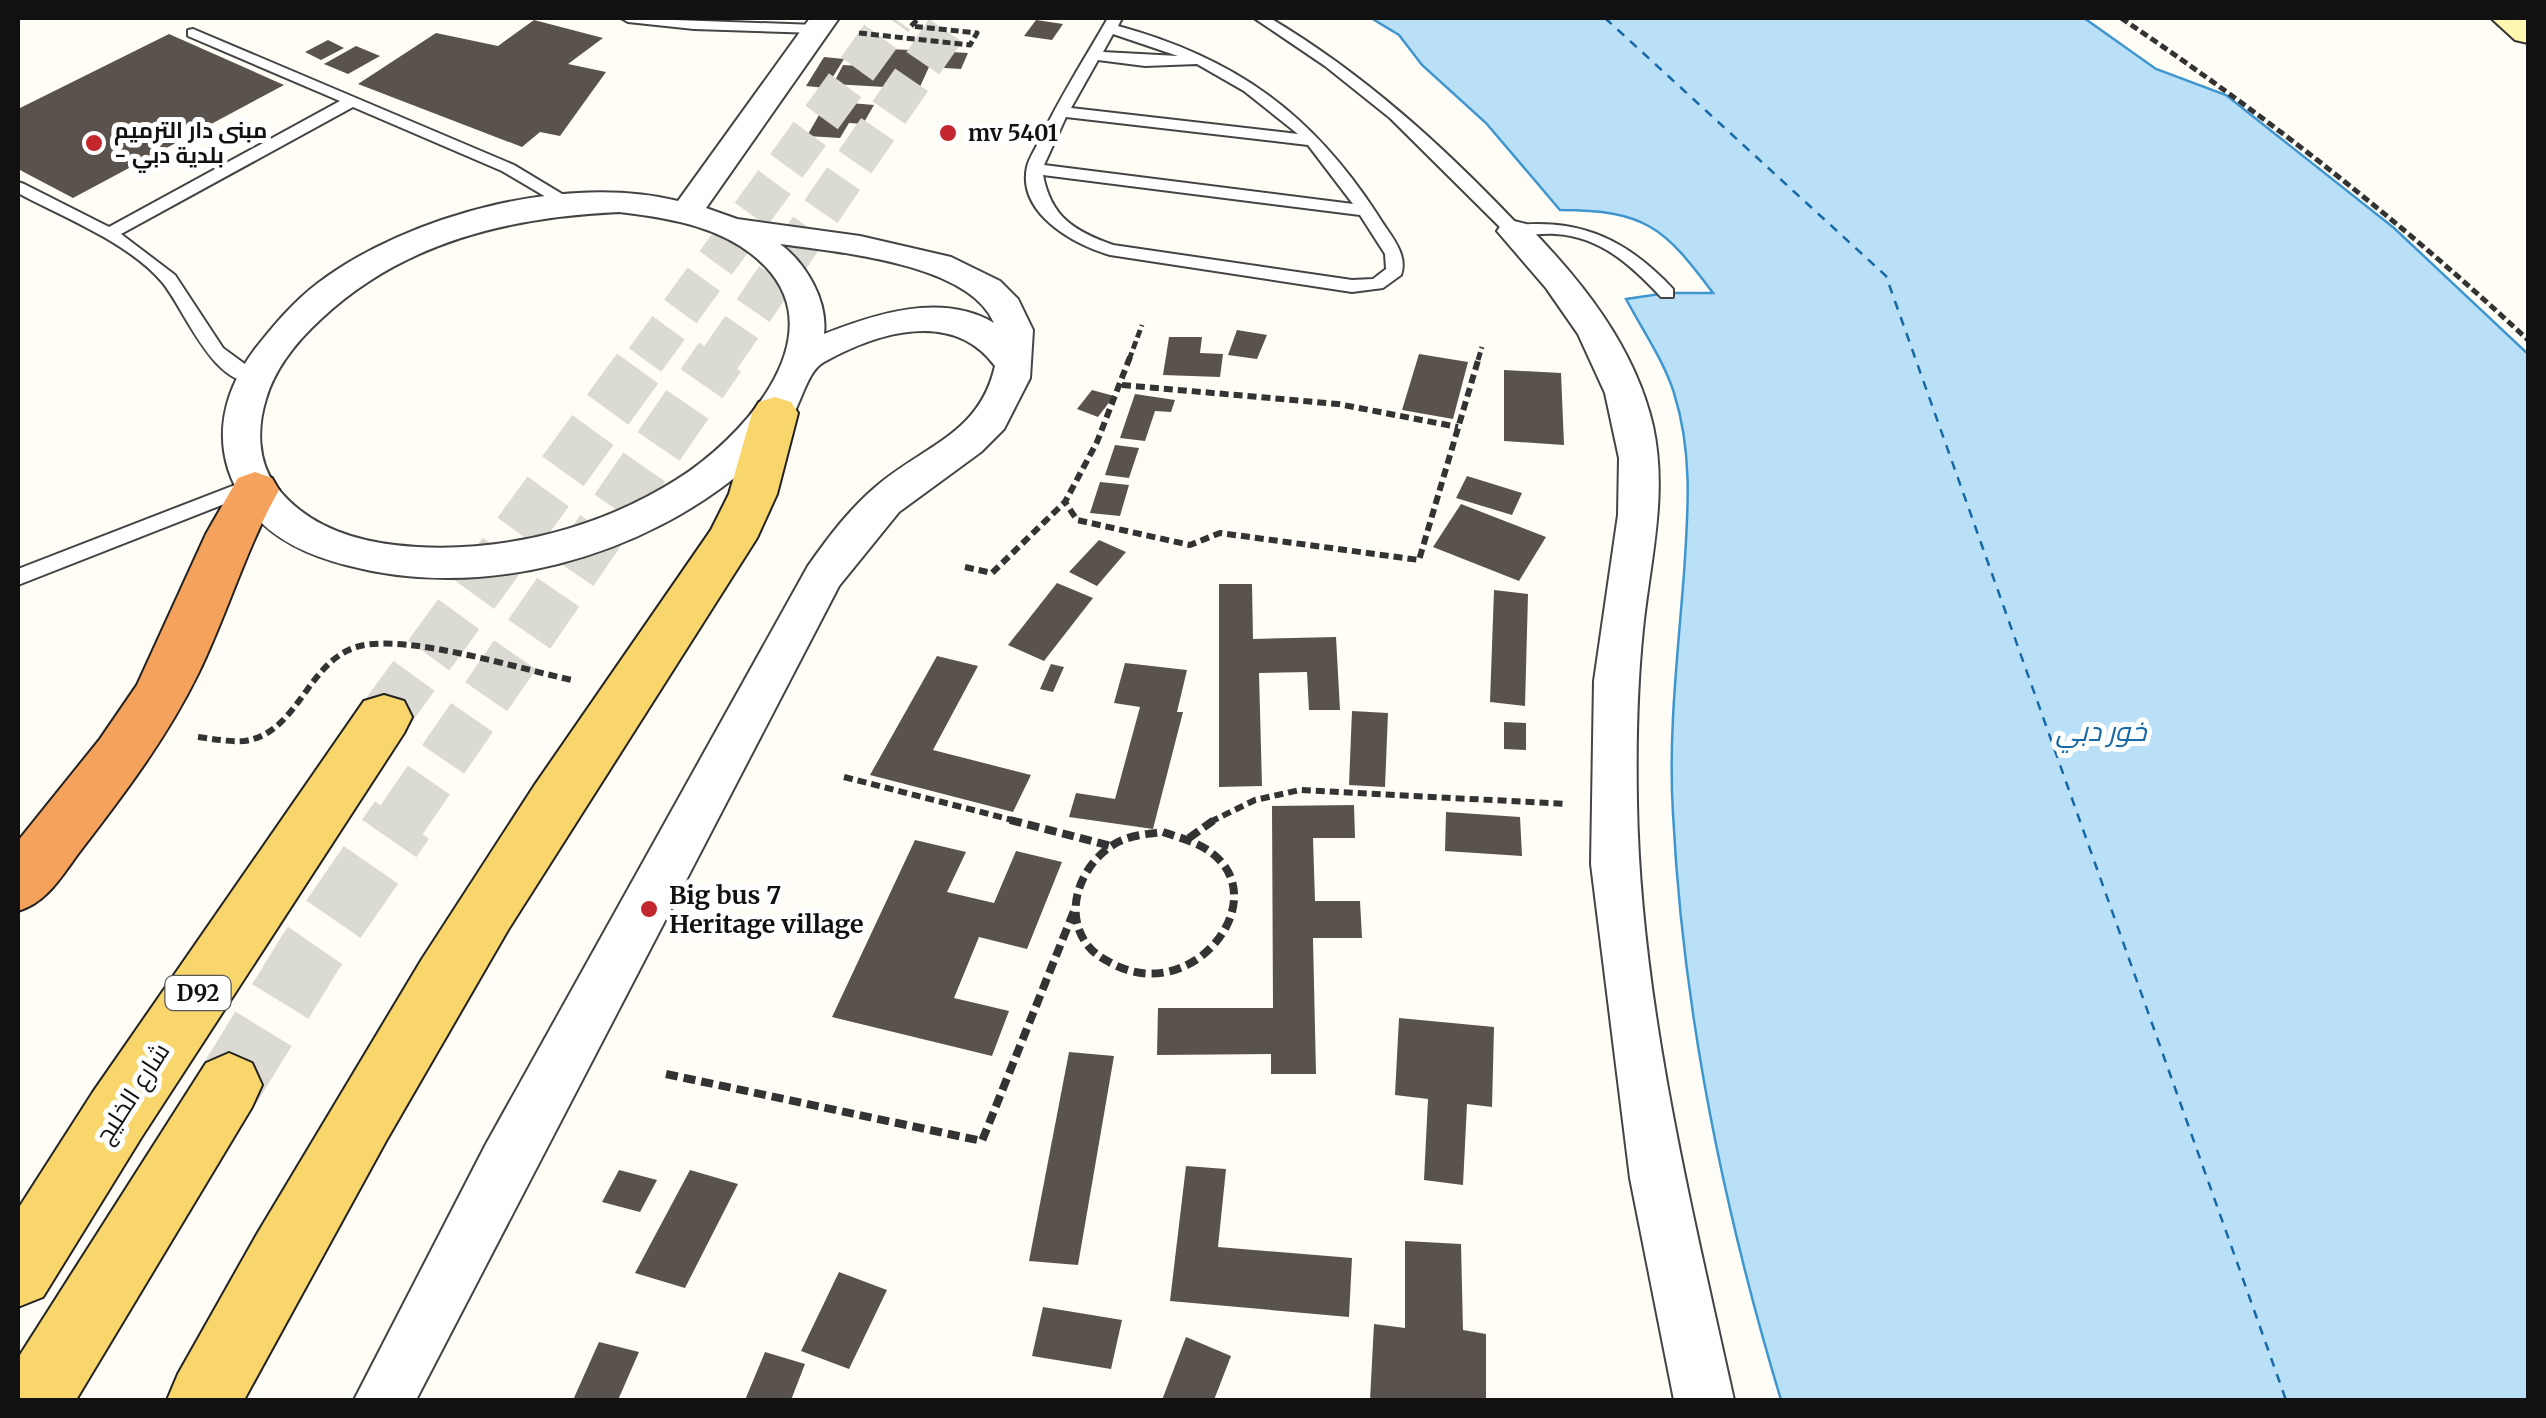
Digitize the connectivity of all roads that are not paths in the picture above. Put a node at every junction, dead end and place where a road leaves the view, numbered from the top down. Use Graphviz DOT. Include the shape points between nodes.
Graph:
graph roads {
  1 [pos="628,18"];
  2 [pos="1261,18"];
  3 [pos="2509,18"];
  4 [pos="819,23"];
  5 [pos="1112,23"];
  6 [pos="2528,32"];
  7 [pos="193,33"];
  8 [pos="1093,55"];
  9 [pos="1199,59"];
  10 [pos="352,101"];
  11 [pos="1062,112"];
  12 [pos="1314,141"];
  13 [pos="1034,169"];
  14 [pos="18,188"];
  15 [pos="569,204"];
  16 [pos="688,210"];
  17 [pos="1364,211"];
  18 [pos="739,229"];
  19 [pos="1514,231"];
  20 [pos="106,235"];
  21 [pos="1667,292"];
  22 [pos="802,357"];
  23 [pos="1014,365"];
  24 [pos="255,378"];
  25 [pos="775,413"];
  26 [pos="254,487"];
  27 [pos="18,576"];
  28 [pos="384,717"];
  29 [pos="18,885"];
  30 [pos="229,1085"];
  31 [pos="18,1272"];
  32 [pos="34,1400"];
  33 [pos="204,1400"];
  34 [pos="384,1400"];
  35 [pos="1704,1400"];
  1 -- 4 [label="lane" via="694,25"];
  2 -- 19 [label="lane" via="1318,52 1390,110"];
  3 -- 6 [label="main road"];
  4 -- 16 [label="street"];
  5 -- 8 [label="lane"];
  5 -- 9 [label="lane"];
  7 -- 10 [label="lane"];
  8 -- 9 [label="lane"];
  8 -- 11 [label="lane"];
  9 -- 12 [label="lane" via="1261,96"];
  10 -- 15 [label="lane" via="508,168"];
  10 -- 20 [label="lane"];
  11 -- 12 [label="lane"];
  11 -- 13 [label="lane"];
  12 -- 17 [label="lane"];
  13 -- 17 [label="lane"];
  13 -- 17 [label="lane" via="1040,201 1051,216 1098,246 1352,286 1388,279 1397,262"];
  14 -- 20 [label="lane"];
  15 -- 16 [label="street"];
  15 -- 24 [label="street" via="474,222 382,260 293,326"];
  16 -- 18 [label="street"];
  18 -- 22 [label="street" via="782,262 796,282 806,331"];
  18 -- 23 [label="street" via="929,261 962,273 1007,312 1016,337"];
  19 -- 21 [label="lane" via="1538,227 1594,236 1638,260"];
  19 -- 35 [label="street" via="1560,278 1597,332 1624,392 1638,457 1640,527 1621,645 1613,807 1624,958 1655,1170"];
  20 -- 24 [label="lane" via="155,265 206,345"];
  22 -- 23 [label="street" via="866,328 912,319 977,330 994,339"];
  22 -- 25 [label="street"];
  23 -- 34 [label="street" via="985,426 885,501 823,576"];
  24 -- 26 [label="street" via="240,434"];
  25 -- 26 [label="street" via="722,467 660,507 602,533 507,558 459,563 370,557 332,547 274,512"];
  25 -- 33 [label="main road" via="754,494 732,538 423,1012"];
  26 -- 27 [label="lane"];
  26 -- 29 [label="highway" via="151,708"];
  28 -- 31 [label="main road, شارع الخليج / D92"];
  30 -- 32 [label="main road"];
}
